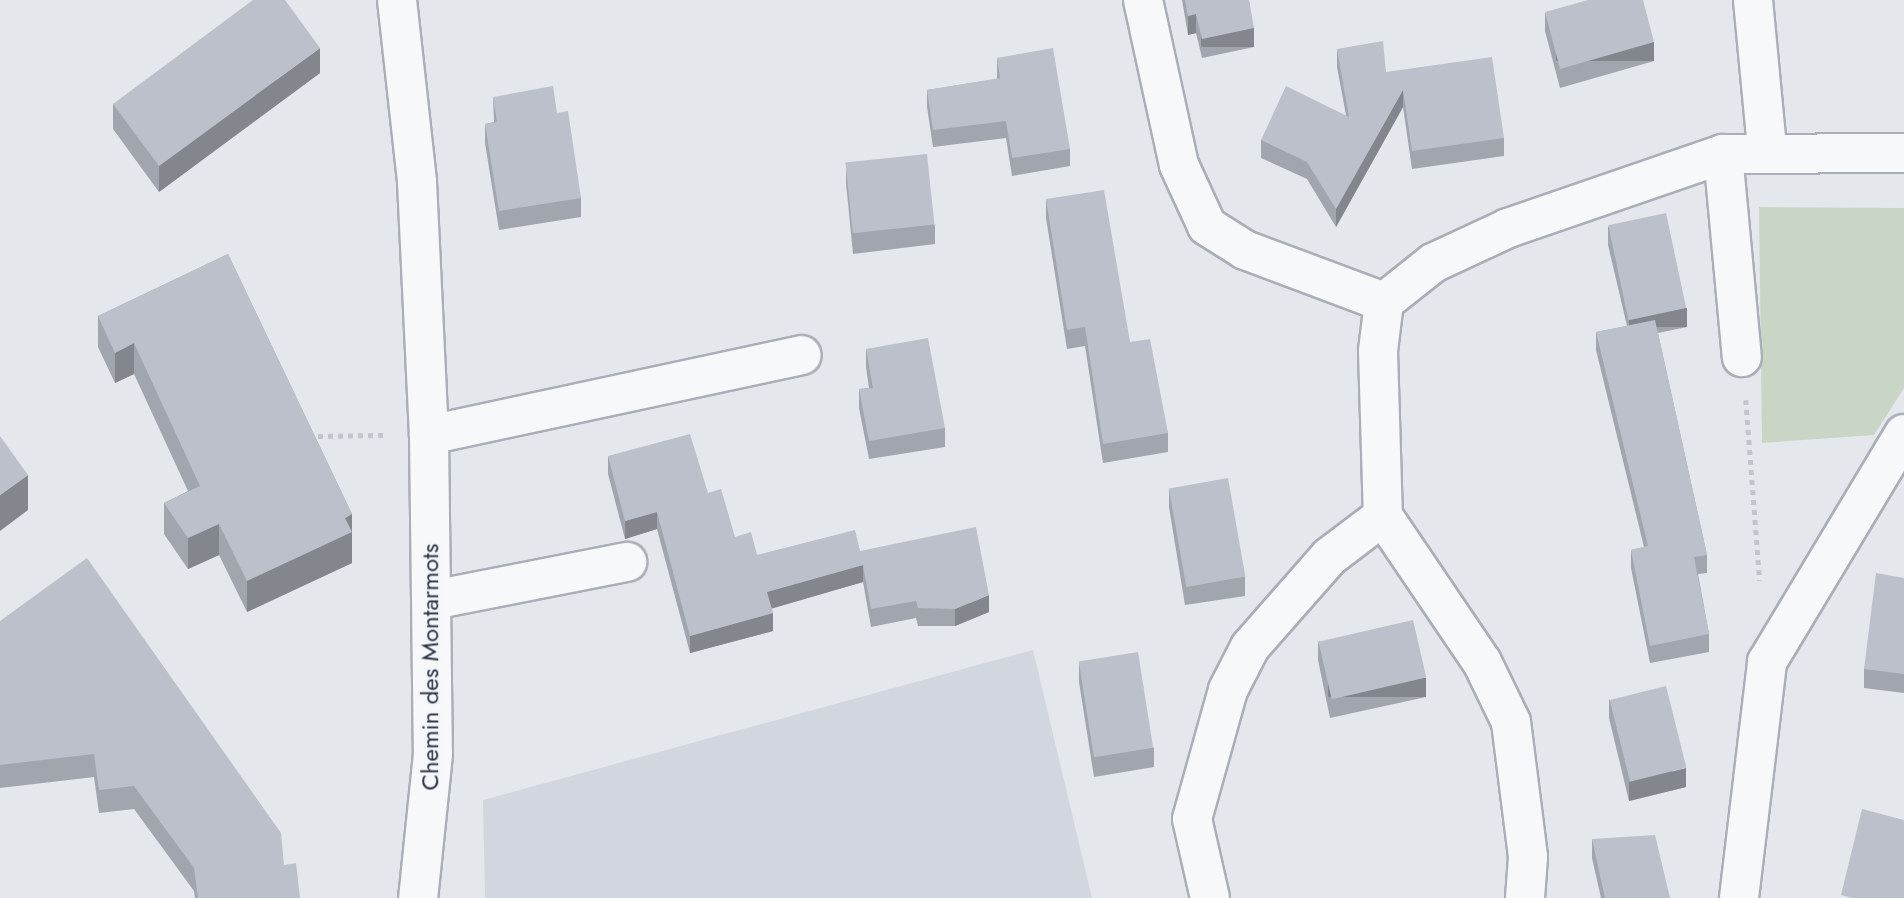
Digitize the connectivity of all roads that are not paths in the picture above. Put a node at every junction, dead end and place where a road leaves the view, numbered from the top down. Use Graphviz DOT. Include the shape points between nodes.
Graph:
graph roads {
  1 [pos="397,0"];
  2 [pos="1143,0"];
  3 [pos="1753,0"];
  4 [pos="1767,149"];
  5 [pos="1904,153"];
  6 [pos="1723,154"];
  7 [pos="1384,302"];
  8 [pos="802,355"];
  9 [pos="1742,357"];
  10 [pos="429,435"];
  11 [pos="1898,443"];
  12 [pos="1384,516"];
  13 [pos="627,562"];
  14 [pos="433,600"];
  15 [pos="418,898"];
  16 [pos="1210,898"];
  17 [pos="1525,898"];
  18 [pos="1739,898"];
  1 -- 10 [label="street, Chemin des Montarmots" via="417,182"];
  2 -- 7 [label="street" via="1179,165 1207,226 1245,250"];
  3 -- 4 [label="street"];
  4 -- 5 [label="street"];
  4 -- 6 [label="street"];
  6 -- 7 [label="street" via="1508,228 1433,263"];
  6 -- 9 [label="street"];
  7 -- 12 [label="street" via="1378,351"];
  8 -- 10 [label="street"];
  10 -- 14 [label="street, Chemin des Montarmots"];
  11 -- 18 [label="street" via="1766,662"];
  12 -- 16 [label="street" via="1329,557 1251,647 1228,690 1192,819"];
  12 -- 17 [label="street" via="1482,662 1511,722 1528,857"];
  13 -- 14 [label="street"];
  14 -- 15 [label="street, Chemin des Montarmots" via="433,754"];
}
